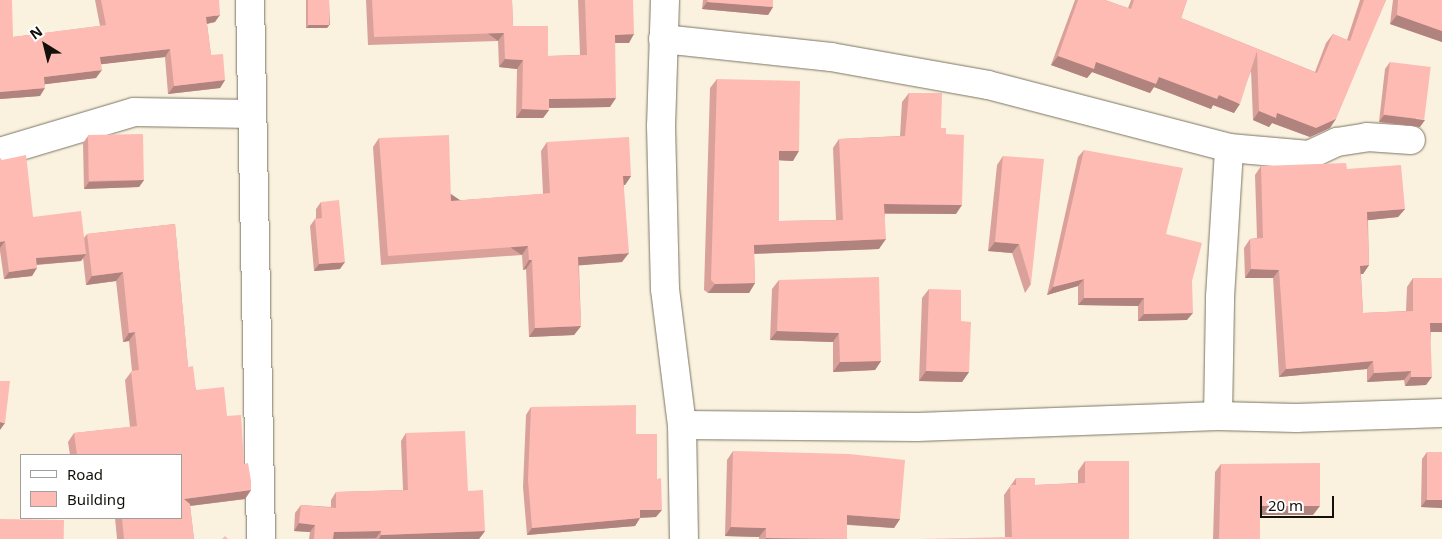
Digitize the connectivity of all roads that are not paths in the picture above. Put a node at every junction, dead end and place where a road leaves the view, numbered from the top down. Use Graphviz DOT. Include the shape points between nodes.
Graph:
graph roads {
  1 [pos="250,0"];
  2 [pos="665,0"];
  3 [pos="663,39"];
  4 [pos="252,114"];
  5 [pos="1411,140"];
  6 [pos="1229,148"];
  7 [pos="0,152"];
  8 [pos="1442,413"];
  9 [pos="1218,416"];
  10 [pos="682,424"];
  11 [pos="261,539"];
  12 [pos="684,539"];
  1 -- 4 [label="street"];
  2 -- 3 [label="street"];
  3 -- 6 [label="street" via="831,57 988,86"];
  3 -- 10 [label="street" via="661,126 665,289"];
  4 -- 7 [label="street" via="134,112"];
  4 -- 11 [label="street"];
  5 -- 6 [label="street" via="1367,137 1337,142 1309,155"];
  6 -- 9 [label="street" via="1220,297"];
  8 -- 9 [label="street" via="1296,418"];
  9 -- 10 [label="street" via="917,427"];
  10 -- 12 [label="street"];
}
